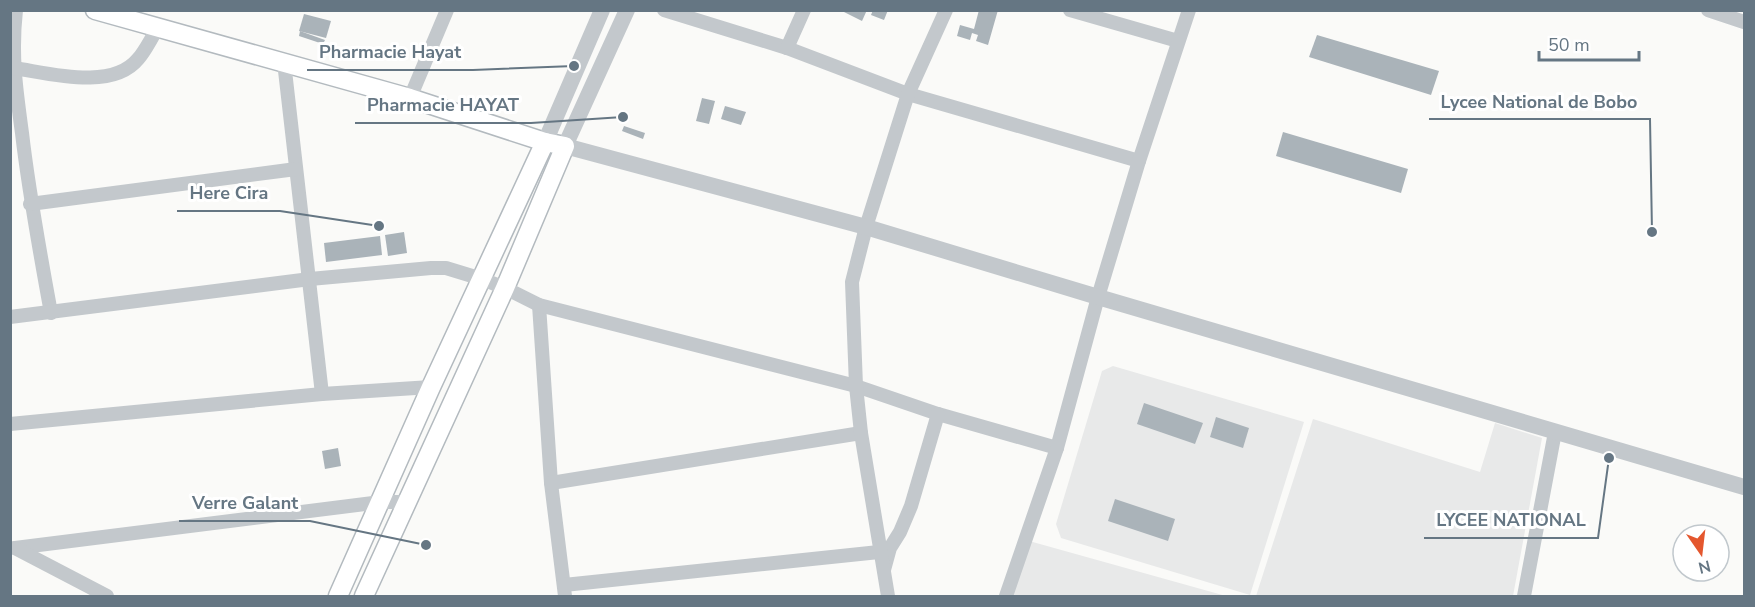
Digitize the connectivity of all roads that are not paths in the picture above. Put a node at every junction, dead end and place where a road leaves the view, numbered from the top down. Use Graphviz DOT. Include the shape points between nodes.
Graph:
graph roads {
  1 [pos="16,10"];
  2 [pos="95,10"];
  3 [pos="447,10"];
  4 [pos="602,10"];
  5 [pos="627,10"];
  6 [pos="664,10"];
  7 [pos="804,10"];
  8 [pos="946,10"];
  9 [pos="1070,10"];
  10 [pos="1189,10"];
  11 [pos="1708,10"];
  12 [pos="1726,13"];
  13 [pos="1744,22"];
  14 [pos="158,28"];
  15 [pos="12,41"];
  16 [pos="1178,41"];
  17 [pos="787,48"];
  18 [pos="284,62"];
  19 [pos="14,68"];
  20 [pos="908,94"];
  21 [pos="410,98"];
  22 [pos="545,142"];
  23 [pos="566,146"];
  24 [pos="1139,161"];
  25 [pos="296,169"];
  26 [pos="30,204"];
  27 [pos="866,227"];
  28 [pos="310,279"];
  29 [pos="482,279"];
  30 [pos="505,288"];
  31 [pos="1098,297"];
  32 [pos="539,305"];
  33 [pos="51,313"];
  34 [pos="10,317"];
  35 [pos="431,387"];
  36 [pos="856,387"];
  37 [pos="322,394"];
  38 [pos="938,414"];
  39 [pos="10,424"];
  40 [pos="1555,432"];
  41 [pos="861,433"];
  42 [pos="1057,448"];
  43 [pos="550,483"];
  44 [pos="1744,488"];
  45 [pos="381,502"];
  46 [pos="408,502"];
  47 [pos="13,547"];
  48 [pos="879,552"];
  49 [pos="884,571"];
  50 [pos="564,591"];
  51 [pos="107,597"];
  52 [pos="338,597"];
  53 [pos="364,597"];
  54 [pos="888,597"];
  55 [pos="1006,597"];
  56 [pos="1524,597"];
  1 -- 15 [label="street"];
  2 -- 14 [label="main road"];
  3 -- 21 [label="street"];
  4 -- 22 [label="street"];
  5 -- 23 [label="street"];
  6 -- 17 [label="street"];
  7 -- 17 [label="street"];
  8 -- 20 [label="street"];
  9 -- 16 [label="street"];
  10 -- 16 [label="street"];
  11 -- 12 [label="street"];
  12 -- 13 [label="street"];
  14 -- 18 [label="main road"];
  14 -- 19 [label="street" via="137,60 122,72 104,77"];
  15 -- 19 [label="street"];
  16 -- 24 [label="street"];
  17 -- 20 [label="street"];
  18 -- 21 [label="main road"];
  18 -- 25 [label="street"];
  19 -- 26 [label="street"];
  20 -- 24 [label="street"];
  20 -- 27 [label="street"];
  21 -- 22 [label="main road"];
  22 -- 23 [label="main road"];
  22 -- 29 [label="main road"];
  23 -- 27 [label="street"];
  23 -- 30 [label="main road"];
  24 -- 31 [label="street"];
  25 -- 26 [label="street"];
  25 -- 28 [label="street"];
  26 -- 33 [label="street"];
  27 -- 31 [label="street"];
  27 -- 36 [label="street" via="852,282"];
  28 -- 29 [label="street" via="446,268"];
  28 -- 33 [label="street"];
  28 -- 37 [label="street"];
  29 -- 30 [label="street"];
  29 -- 35 [label="main road"];
  30 -- 32 [label="street"];
  30 -- 46 [label="main road"];
  31 -- 40 [label="street"];
  31 -- 42 [label="street"];
  32 -- 36 [label="street"];
  32 -- 43 [label="street"];
  33 -- 34 [label="street"];
  35 -- 37 [label="street"];
  35 -- 45 [label="main road"];
  36 -- 38 [label="street"];
  36 -- 41 [label="street"];
  37 -- 39 [label="street"];
  38 -- 42 [label="street"];
  38 -- 49 [label="street" via="911,506 890,548"];
  40 -- 44 [label="street"];
  40 -- 56 [label="street"];
  41 -- 43 [label="street"];
  41 -- 48 [label="street"];
  42 -- 55 [label="street"];
  43 -- 50 [label="street"];
  45 -- 46 [label="street"];
  45 -- 47 [label="street"];
  45 -- 52 [label="main road"];
  46 -- 53 [label="main road"];
  47 -- 51 [label="street"];
  48 -- 49 [label="street"];
  48 -- 50 [label="street"];
  49 -- 54 [label="street"];
}
